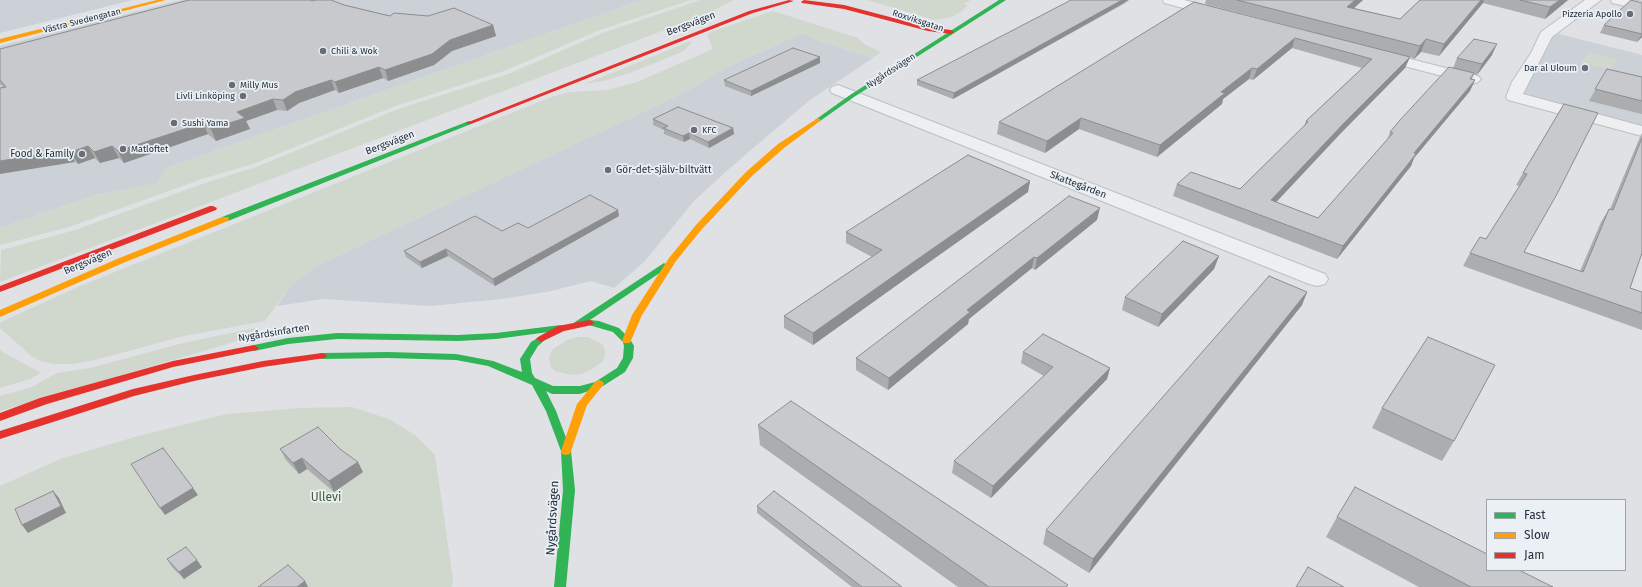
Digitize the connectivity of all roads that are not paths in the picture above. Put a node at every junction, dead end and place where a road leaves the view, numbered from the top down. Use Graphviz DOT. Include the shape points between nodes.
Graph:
graph roads {
  1 [pos="163,0"];
  2 [pos="780,0"];
  3 [pos="821,0"];
  4 [pos="990,0"];
  5 [pos="1003,0"];
  6 [pos="1169,0"];
  7 [pos="1595,0"];
  8 [pos="1617,0"];
  9 [pos="791,1"];
  10 [pos="860,1"];
  11 [pos="804,2"];
  12 [pos="1642,6"];
  13 [pos="965,13"];
  14 [pos="1230,16"];
  15 [pos="897,21"];
  16 [pos="940,27"];
  17 [pos="951,32"];
  18 [pos="0,41"];
  19 [pos="1367,52"];
  20 [pos="1474,80"];
  21 [pos="843,91"];
  22 [pos="818,107"];
  23 [pos="1642,131"];
  24 [pos="782,146"];
  25 [pos="221,205"];
  26 [pos="672,260"];
  27 [pos="1318,279"];
  28 [pos="0,289"];
  29 [pos="0,314"];
  30 [pos="578,324"];
  31 [pos="561,328"];
  32 [pos="627,341"];
  33 [pos="534,382"];
  34 [pos="599,384"];
  35 [pos="0,417"];
  36 [pos="0,435"];
  37 [pos="566,451"];
  38 [pos="560,587"];
  1 -- 18 [label="street, Västra Svedengatan"];
  2 -- 9 [label="street"];
  3 -- 11 [label="street"];
  4 -- 13 [label="street"];
  5 -- 17 [label="street, Nygårdsvägen"];
  6 -- 14 [label="street"];
  7 -- 23 [label="street" via="1546,35 1514,97"];
  8 -- 12 [label="street"];
  9 -- 11 [label="street"];
  9 -- 29 [label="street, Bergsvägen" via="751,12 127,258"];
  10 -- 16 [label="street, Roxviksgatan"];
  11 -- 15 [label="street, Roxviksgatan" via="857,10"];
  15 -- 16 [label="street, Roxviksgatan"];
  15 -- 16 [label="street, Roxviksgatan" via="920,35"];
  16 -- 17 [label="street, Roxviksgatan"];
  17 -- 21 [label="street, Nygårdsvägen"];
  19 -- 20 [label="street"];
  21 -- 24 [label="street, Nygårdsvägen"];
  21 -- 27 [label="street, Skattegården"];
  22 -- 24 [label="street, Nygårdsvägen"];
  24 -- 26 [label="street, Nygårdsvägen" via="749,174"];
  25 -- 28 [label="street, Bergsvägen"];
  26 -- 30 [label="street, Nygårdsvägen"];
  26 -- 32 [label="street, Nygårdsvägen" via="637,315"];
  30 -- 31 [label="street"];
  30 -- 32 [label="street" via="608,326"];
  31 -- 33 [label="street" via="542,337 529,351 525,366"];
  31 -- 35 [label="street, Nygårdsinfarten" via="458,338 337,336 288,341 173,364 44,401"];
  32 -- 34 [label="street" via="629,352 625,364 615,375"];
  33 -- 34 [label="street" via="548,389 561,391 580,390"];
  33 -- 36 [label="street" via="496,364 456,357 374,354 315,356 194,378 133,393"];
  33 -- 37 [label="street, Nygårdsvägen" via="551,411"];
  34 -- 37 [label="street, Nygårdsvägen" via="582,404"];
  37 -- 38 [label="street, Nygårdsvägen" via="569,490"];
}
